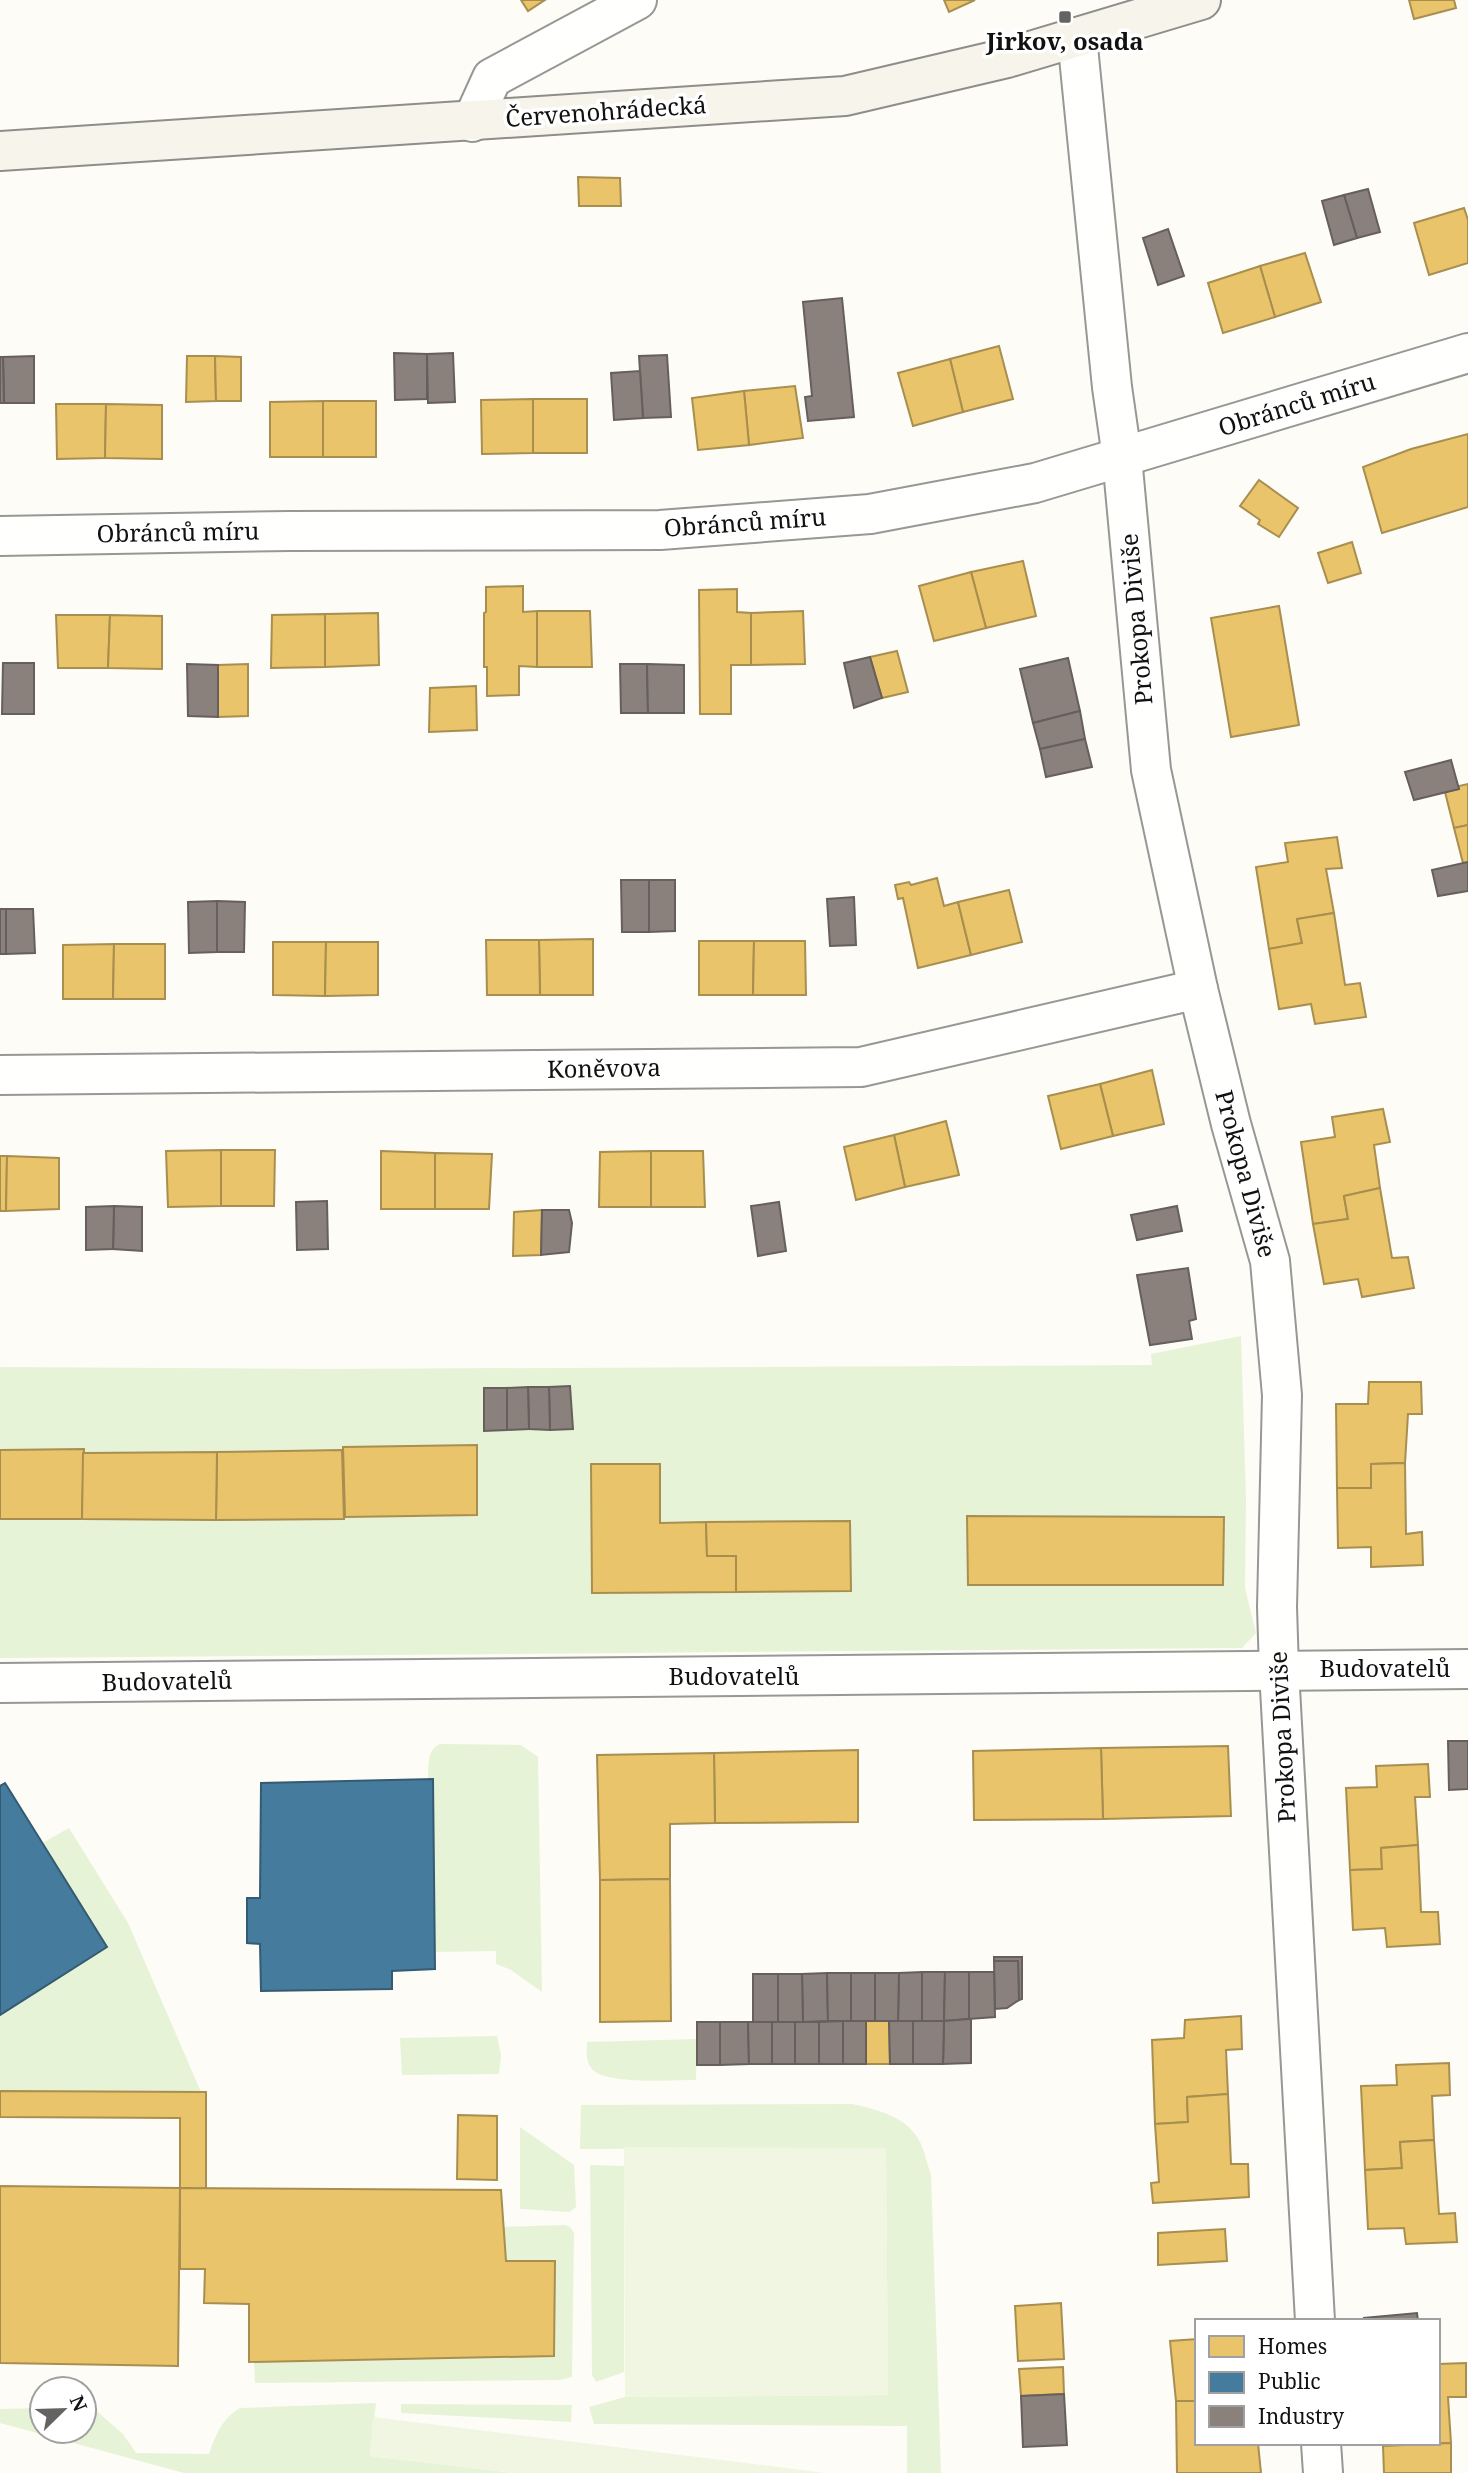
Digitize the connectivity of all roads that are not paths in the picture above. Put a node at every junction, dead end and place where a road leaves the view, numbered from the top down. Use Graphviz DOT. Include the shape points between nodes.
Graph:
graph roads {
  1 [pos="636,0"];
  2 [pos="1201,0"];
  3 [pos="1077,37"];
  4 [pos="472,122"];
  5 [pos="0,151"];
  6 [pos="1468,354"];
  7 [pos="1122,457"];
  8 [pos="0,536"];
  9 [pos="1198,989"];
  10 [pos="0,1075"];
  11 [pos="1468,1669"];
  12 [pos="1279,1670"];
  13 [pos="0,1683"];
  14 [pos="1315,2319"];
  15 [pos="1321,2445"];
  16 [pos="1323,2473"];
  1 -- 4 [label="street" via="492,78"];
  2 -- 3 [label="street, Červenohrádecká"];
  3 -- 4 [label="street, Červenohrádecká" via="845,96"];
  3 -- 7 [label="street, Prokopa Diviše"];
  4 -- 5 [label="street, Červenohrádecká"];
  6 -- 7 [label="street, Obránců míru"];
  7 -- 8 [label="street, Obránců míru" via="1035,483 870,514 660,530"];
  7 -- 9 [label="street, Prokopa Diviše" via="1151,770"];
  9 -- 10 [label="street, Koněvova" via="861,1067"];
  9 -- 12 [label="street, Prokopa Diviše" via="1270,1261 1282,1395"];
  11 -- 12 [label="street, Budovatelů"];
  12 -- 13 [label="street, Budovatelů"];
  12 -- 14 [label="street, Prokopa Diviše"];
  15 -- 16 [label="street"];
}
